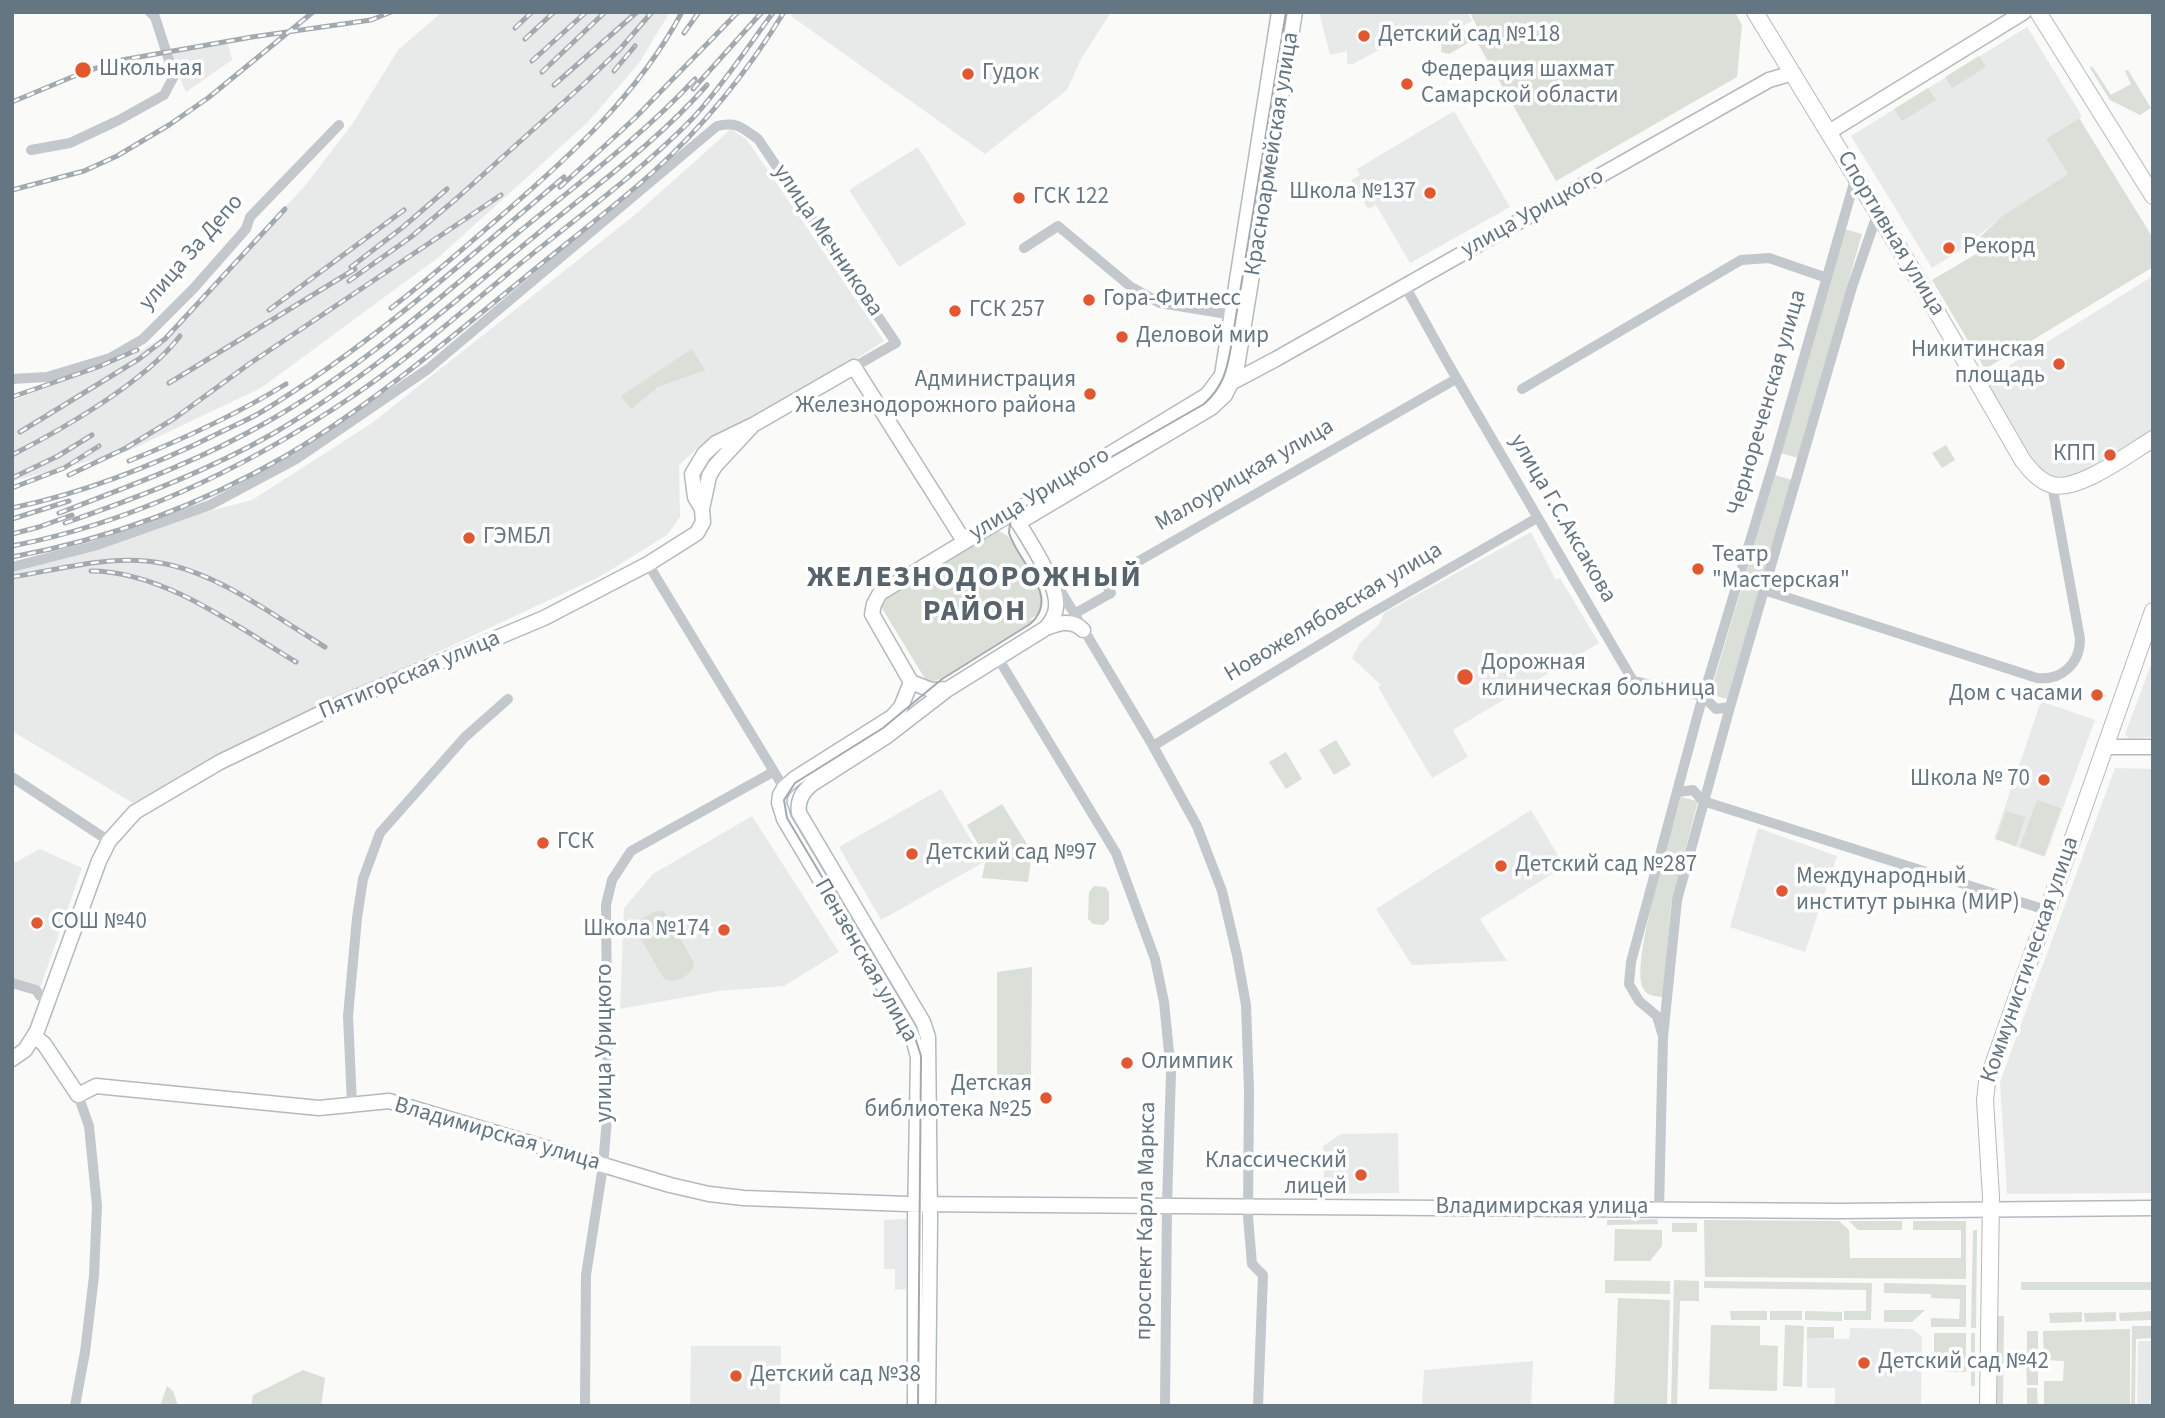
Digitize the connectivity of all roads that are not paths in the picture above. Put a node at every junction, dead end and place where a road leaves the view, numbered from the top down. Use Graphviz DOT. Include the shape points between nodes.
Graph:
graph roads {
  1 [pos="1279,12"];
  2 [pos="1295,12"];
  3 [pos="1755,12"];
  4 [pos="2024,12"];
  5 [pos="2038,12"];
  6 [pos="148,16"];
  7 [pos="1793,73"];
  8 [pos="339,125"];
  9 [pos="1829,132"];
  10 [pos="31,150"];
  11 [pos="1856,176"];
  12 [pos="2153,197"];
  13 [pos="1878,212"];
  14 [pos="1024,248"];
  15 [pos="1827,278"];
  16 [pos="1405,286"];
  17 [pos="1233,316"];
  18 [pos="1276,359"];
  19 [pos="854,367"];
  20 [pos="12,379"];
  21 [pos="1456,379"];
  22 [pos="1234,380"];
  23 [pos="1522,389"];
  24 [pos="1213,395"];
  25 [pos="2153,439"];
  26 [pos="2052,485"];
  27 [pos="1537,518"];
  28 [pos="1017,519"];
  29 [pos="964,541"];
  30 [pos="648,564"];
  31 [pos="12,567"];
  32 [pos="1764,590"];
  33 [pos="2153,611"];
  34 [pos="1074,614"];
  35 [pos="1046,628"];
  36 [pos="1083,630"];
  37 [pos="998,658"];
  38 [pos="911,682"];
  39 [pos="948,689"];
  40 [pos="1703,696"];
  41 [pos="508,699"];
  42 [pos="1730,706"];
  43 [pos="1153,746"];
  44 [pos="2105,747"];
  45 [pos="2153,747"];
  46 [pos="773,772"];
  47 [pos="12,777"];
  48 [pos="784,788"];
  49 [pos="1678,792"];
  50 [pos="1703,801"];
  51 [pos="799,803"];
  52 [pos="108,841"];
  53 [pos="2046,910"];
  54 [pos="12,983"];
  55 [pos="50,999"];
  56 [pos="34,1036"];
  57 [pos="1663,1037"];
  58 [pos="12,1059"];
  59 [pos="78,1095"];
  60 [pos="352,1104"];
  61 [pos="603,1166"];
  62 [pos="923,1204"];
  63 [pos="1167,1205"];
  64 [pos="1250,1205"];
  65 [pos="2153,1208"];
  66 [pos="1659,1209"];
  67 [pos="1991,1209"];
  68 [pos="586,1403"];
  69 [pos="75,1406"];
  70 [pos="915,1406"];
  71 [pos="928,1406"];
  72 [pos="1165,1406"];
  73 [pos="1258,1406"];
  74 [pos="1988,1406"];
  1 -- 17 [label="main road, Красноармейская улица"];
  2 -- 22 [label="main road, Красноармейская улица"];
  3 -- 7 [label="main road, Спортивная улица"];
  4 -- 9 [label="main road"];
  5 -- 12 [label="main road"];
  6 -- 10 [label="street" via="155,17 174,76 164,95 70,143"];
  7 -- 9 [label="main road, Спортивная улица"];
  7 -- 16 [label="main road, улица Урицкого" via="1769,80"];
  8 -- 20 [label="street, улица За Депо" via="143,339 98,362 47,377"];
  9 -- 11 [label="main road, Спортивная улица"];
  11 -- 13 [label="main road, Спортивная улица"];
  11 -- 15 [label="street, Чернореченская улица"];
  13 -- 26 [label="main road, Спортивная улица" via="2023,461 2032,473"];
  13 -- 32 [label="street, Чернореченская улица"];
  14 -- 17 [label="street" via="1058,226 1160,303"];
  15 -- 23 [label="street" via="1769,258 1741,260"];
  15 -- 40 [label="street, Чернореченская улица"];
  16 -- 18 [label="main road, улица Урицкого"];
  16 -- 21 [label="street, улица Г.С.Аксакова"];
  17 -- 24 [label="main road, Красноармейская улица" via="1222,375"];
  18 -- 22 [label="main road"];
  18 -- 24 [label="main road"];
  19 -- 29 [label="main road"];
  19 -- 30 [label="main road, Пятигорская улица" via="704,454 692,474 703,522 697,533"];
  19 -- 31 [label="street, улица Мечникова" via="896,343 758,139 729,123 717,126 428,369 296,458 210,505 94,547"];
  21 -- 27 [label="street, улица Г.С.Аксакова"];
  21 -- 34 [label="street, Малоурицкая улица" via="1104,581 1111,593"];
  22 -- 24 [label="main road, улица Урицкого"];
  24 -- 28 [label="main road, улица Урицкого"];
  25 -- 26 [label="main road" via="2084,480"];
  26 -- 32 [label="street" via="2080,639 2069,668 2053,678 2037,678"];
  27 -- 40 [label="street, улица Г.С.Аксакова" via="1633,681"];
  27 -- 43 [label="street, Новожелябовская улица"];
  28 -- 29 [label="main road, улица Урицкого"];
  28 -- 34 [label="street"];
  28 -- 35 [label="main road, улица Урицкого" via="1056,597 1056,610"];
  29 -- 38 [label="main road, улица Урицкого" via="885,590 874,604 874,619"];
  30 -- 46 [label="street"];
  30 -- 52 [label="main road, Пятигорская улица" via="507,635 342,703 220,762 135,812"];
  32 -- 42 [label="street, Чернореченская улица"];
  33 -- 44 [label="main road, Коммунистическая улица"];
  34 -- 36 [label="street"];
  35 -- 36 [label="main road" via="1068,622"];
  35 -- 37 [label="main road"];
  36 -- 43 [label="street"];
  37 -- 39 [label="main road"];
  37 -- 63 [label="street, проспект Карла Маркса" via="1116,853 1155,959 1171,1072"];
  38 -- 39 [label="main road" via="931,690"];
  38 -- 48 [label="main road" via="892,716"];
  39 -- 51 [label="main road" via="909,721 812,784"];
  40 -- 42 [label="street, улица Г.С.Аксакова" via="1716,709"];
  40 -- 49 [label="street, Чернореченская улица"];
  41 -- 60 [label="street" via="465,737 380,833 363,879 357,918 348,1016"];
  42 -- 50 [label="street, Чернореченская улица"];
  43 -- 64 [label="street" via="1197,826 1231,923 1246,1005"];
  44 -- 45 [label="main road"];
  44 -- 53 [label="main road, Коммунистическая улица"];
  46 -- 48 [label="street"];
  46 -- 61 [label="street, улица Урицкого" via="631,850 612,880 606,905 608,1107"];
  47 -- 52 [label="street"];
  48 -- 51 [label="main road"];
  48 -- 62 [label="main road, Пензенская улица" via="779,803 784,819 913,1038 918,1057"];
  49 -- 50 [label="street" via="1693,790"];
  49 -- 57 [label="street, Чернореченская улица" via="1646,901 1629,984 1639,1001 1657,1016"];
  50 -- 53 [label="street"];
  50 -- 57 [label="street, Чернореченская улица" via="1677,900"];
  51 -- 62 [label="main road, Пензенская улица" via="799,813 926,1030 930,1081"];
  52 -- 55 [label="main road"];
  53 -- 67 [label="main road, Коммунистическая улица" via="1987,1082"];
  54 -- 55 [label="street"];
  55 -- 56 [label="main road"];
  56 -- 58 [label="main road"];
  56 -- 59 [label="main road"];
  57 -- 66 [label="street, Чернореченская улица"];
  59 -- 60 [label="main road, Владимирская улица" via="96,1086 319,1108"];
  59 -- 69 [label="street" via="89,1126 97,1206 94,1276"];
  60 -- 61 [label="main road, Владимирская улица" via="389,1101"];
  61 -- 62 [label="main road, Владимирская улица" via="709,1194"];
  61 -- 68 [label="street, улица Урицкого" via="586,1276"];
  62 -- 63 [label="main road, Владимирская улица"];
  62 -- 70 [label="main road, Пензенская улица"];
  62 -- 71 [label="main road, Пензенская улица"];
  63 -- 64 [label="main road, Владимирская улица"];
  63 -- 72 [label="street, проспект Карла Маркса"];
  64 -- 66 [label="main road, Владимирская улица"];
  64 -- 73 [label="street" via="1252,1264 1263,1275"];
  65 -- 67 [label="main road, Владимирская улица"];
  66 -- 67 [label="main road, Владимирская улица"];
  67 -- 74 [label="main road, Коммунистическая улица"];
}
